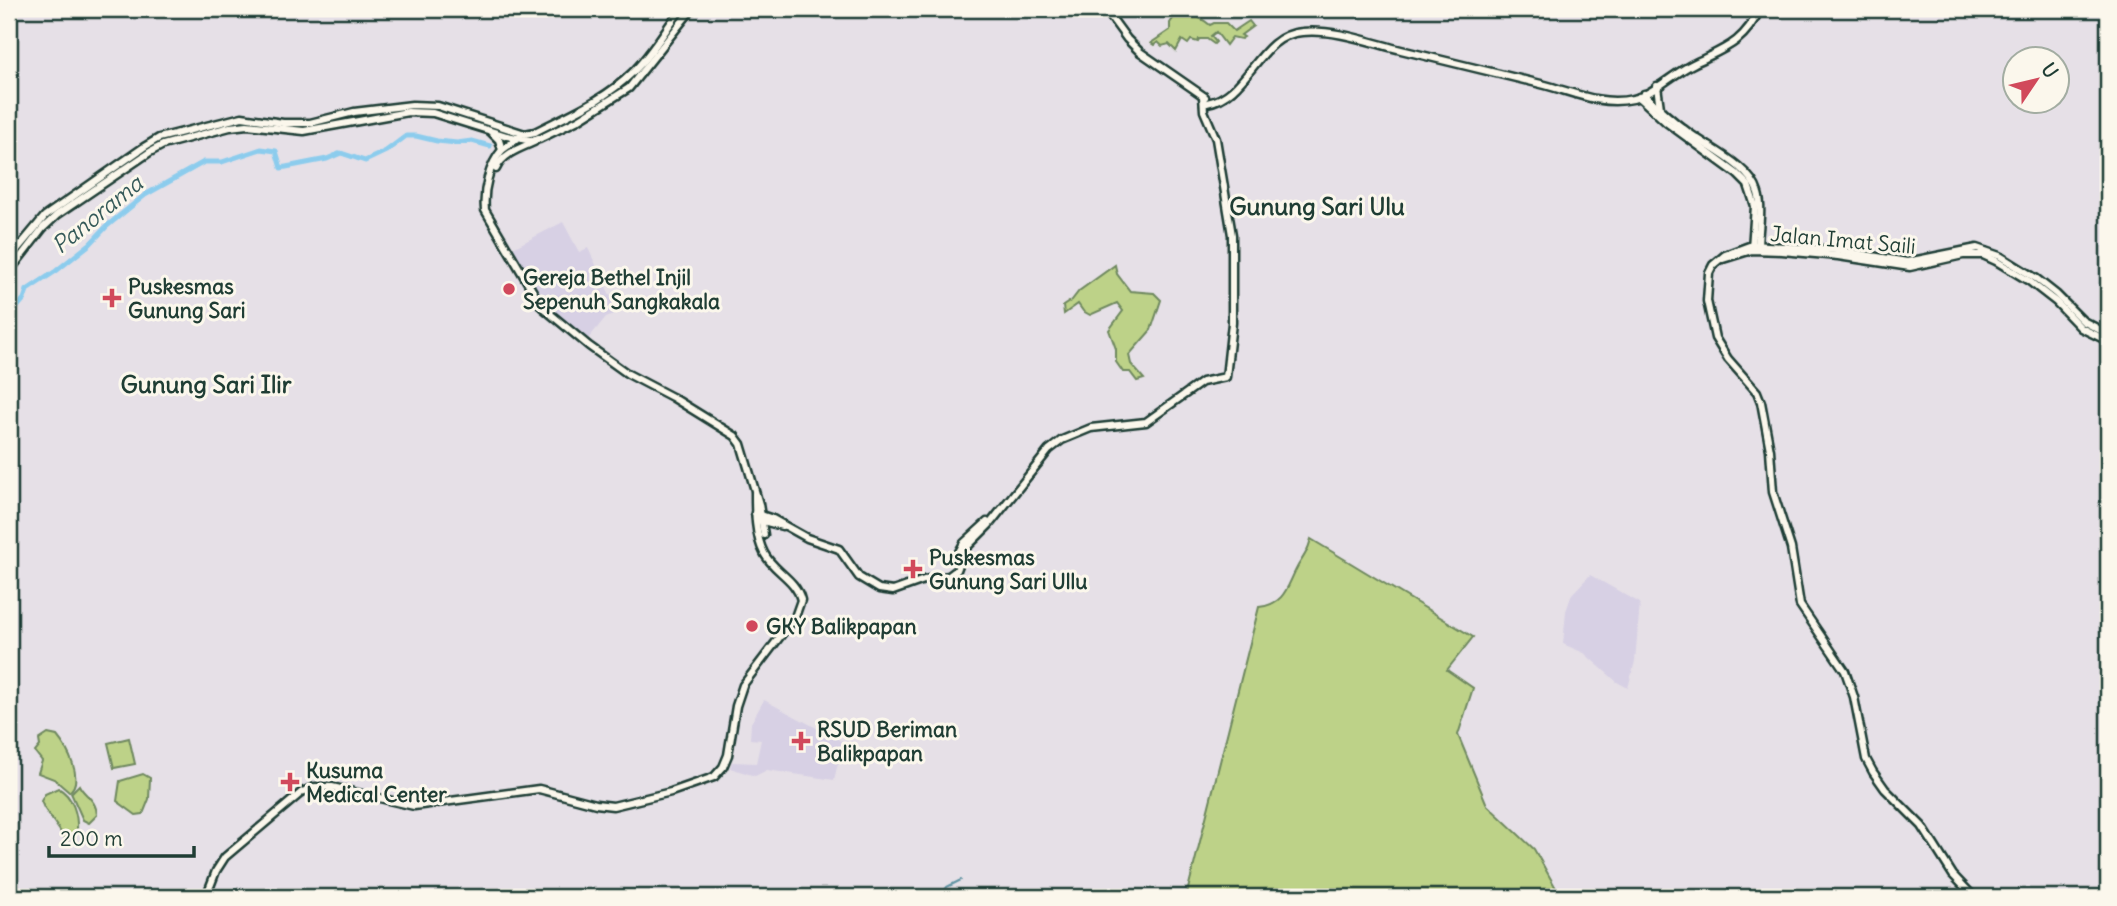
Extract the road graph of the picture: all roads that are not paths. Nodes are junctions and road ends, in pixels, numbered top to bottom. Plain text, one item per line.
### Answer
1 (681, 9) edge
2 (692, 9) edge
3 (1103, 9) edge
4 (1760, 9) edge
5 (1657, 86) junction
6 (1641, 96) junction
7 (1204, 99) junction
8 (1618, 102) junction
9 (394, 111) junction
10 (1657, 111) junction
11 (500, 126) junction
12 (490, 131) junction
13 (522, 136) junction
14 (508, 139) junction
15 (539, 139) junction
16 (502, 150) junction
17 (513, 151) junction
18 (486, 188) junction
19 (1757, 245) junction
20 (9, 259) edge
21 (9, 272) edge
22 (2065, 308) junction
23 (2108, 334) edge
24 (2108, 341) edge
25 (758, 517) junction
26 (206, 897) edge
27 (1974, 897) edge

1 - 13 main road
2 - 15 main road
3 - 7 main road
4 - 5 main road
5 - 6 main road
5 - 10 main road
6 - 8 main road
6 - 10 main road
7 - 8 main road
7 - 25 main road
8 - 10 main road
9 - 11 main road
9 - 12 main road
9 - 20 main road
9 - 21 main road
10 - 19 main road, Jalan Imat Saili
11 - 13 main road
11 - 14 main road
12 - 14 main road
12 - 16 main road
13 - 14 main road
13 - 15 main road
14 - 16 main road
14 - 17 main road
15 - 17 main road
16 - 18 main road
17 - 18 main road
18 - 25 main road
19 - 22 main road, Jalan Imat Saili
19 - 27 main road
22 - 23 main road, Jalan Imat Saili
22 - 24 main road, Jalan Imat Saili
25 - 26 main road

